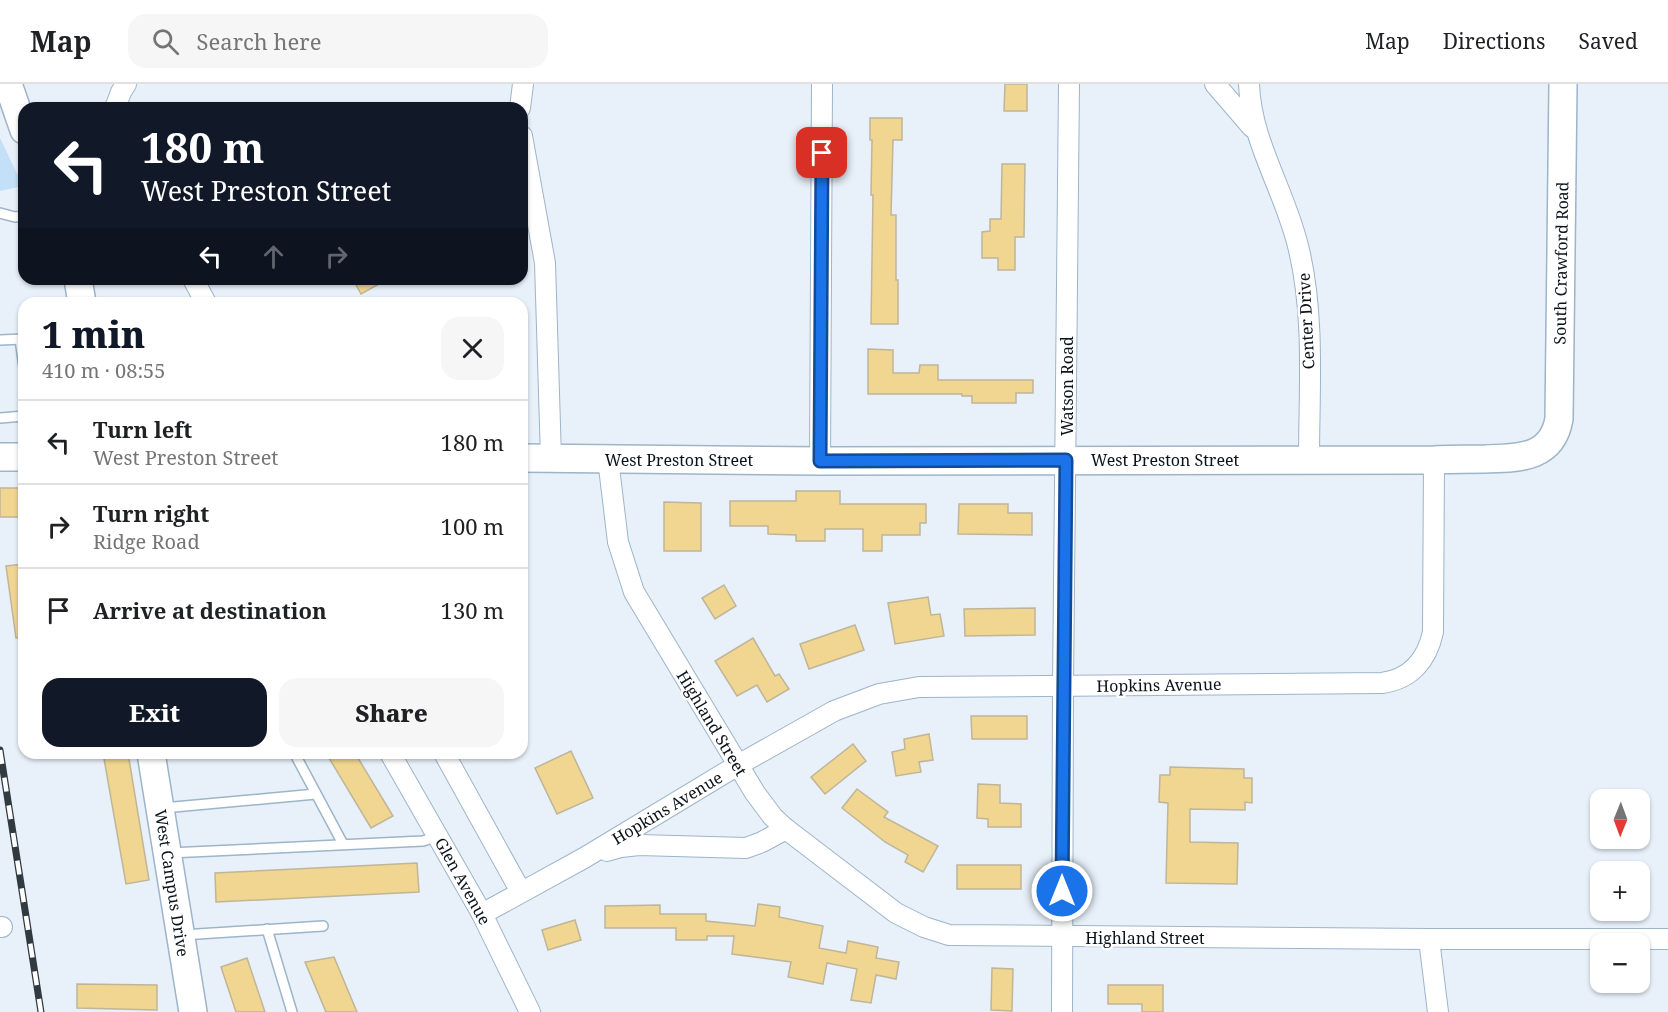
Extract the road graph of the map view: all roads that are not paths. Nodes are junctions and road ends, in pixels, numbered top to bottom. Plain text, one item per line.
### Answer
1 (8, 84) edge
2 (126, 84) edge
3 (523, 84) edge
4 (822, 84) edge
5 (1069, 84) edge
6 (1215, 84) edge
7 (1249, 84) edge
8 (1563, 84) edge
9 (117, 102) edge
10 (521, 102) edge
11 (18, 113) edge
12 (1256, 133) junction
13 (528, 169) edge
14 (0, 213) edge
15 (18, 217) edge
16 (18, 339) edge
17 (0, 340) edge
18 (18, 416) edge
19 (0, 418) edge
20 (1551, 441) joint
21 (0, 457) edge
22 (18, 457) edge
23 (528, 458) edge
24 (551, 458) junction
25 (608, 459) junction
26 (1066, 460) junction
27 (1309, 460) junction
28 (1434, 460) junction
29 (820, 461) junction
30 (1063, 686) junction
31 (152, 759) edge
32 (298, 759) edge
33 (393, 759) edge
34 (447, 759) edge
35 (738, 765) junction
36 (316, 794) junction
37 (160, 808) junction
38 (786, 829) junction
39 (438, 836) junction
40 (343, 844) junction
41 (167, 853) junction
42 (584, 858) junction
43 (521, 892) junction
44 (482, 914) junction
45 (323, 926) dead end
46 (267, 929) junction
47 (180, 935) junction
48 (1061, 937) junction
49 (1429, 939) junction
50 (1668, 939) edge
51 (193, 1012) edge
52 (292, 1012) edge
53 (530, 1012) edge
54 (1062, 1012) edge
55 (1438, 1012) edge

1 - 11 street
2 - 9 street
3 - 10 street
4 - 29 street
5 - 26 street, Watson Road
6 - 12 street
7 - 12 street, Center Drive
8 - 20 street, South Crawford Road
12 - 27 street, Center Drive
13 - 24 street
14 - 15 lane
16 - 17 lane
18 - 19 lane
20 - 28 street, West Preston Street
21 - 22 street
23 - 24 street, West Preston Street
24 - 25 street, West Preston Street
25 - 29 street, West Preston Street
25 - 35 street, Highland Street
26 - 27 street, West Preston Street
26 - 29 street, West Preston Street
26 - 30 street, Watson Road
27 - 28 street, West Preston Street
28 - 30 street, Hopkins Avenue
30 - 35 street, Hopkins Avenue
30 - 48 street, Watson Road
31 - 37 street, West Campus Drive
32 - 36 lane
33 - 39 street, Glen Avenue
34 - 43 street
35 - 38 street, Highland Street
35 - 42 street, Hopkins Avenue
36 - 37 lane
36 - 40 lane
37 - 41 street, West Campus Drive
38 - 42 street, Hopkins Avenue
38 - 48 street, Highland Street
39 - 40 lane
39 - 44 street, Glen Avenue
40 - 41 lane
41 - 47 street, West Campus Drive
42 - 43 street, Hopkins Avenue
43 - 44 street, Hopkins Avenue
44 - 53 street, Glen Avenue
45 - 46 lane
46 - 47 lane
46 - 52 lane
47 - 51 street, West Campus Drive
48 - 49 street, Highland Street
48 - 54 street, Watson Road
49 - 50 street, Highland Street
49 - 55 street

